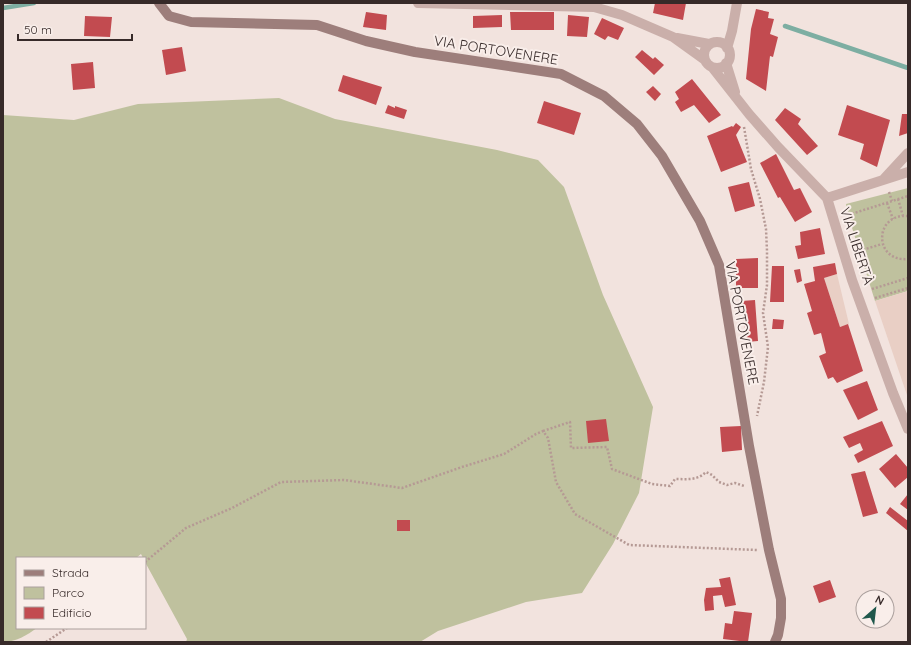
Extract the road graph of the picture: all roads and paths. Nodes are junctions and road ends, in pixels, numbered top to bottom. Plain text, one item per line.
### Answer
1 (158, 3) edge
2 (418, 3) edge
3 (737, 3) edge
4 (732, 31) junction
5 (673, 37) junction
6 (712, 43) junction
7 (727, 48) junction
8 (709, 63) junction
9 (726, 63) junction
10 (736, 98) junction
11 (744, 126) dead end
12 (908, 153) edge
13 (908, 172) edge
14 (884, 178) junction
15 (889, 192) dead end
16 (908, 196) edge
17 (827, 198) junction
18 (898, 199) junction
19 (892, 202) junction
20 (887, 203) junction
21 (848, 215) dead end
22 (903, 216) junction
23 (908, 216) edge
24 (892, 219) junction
25 (882, 244) junction
26 (859, 251) dead end
27 (908, 260) edge
28 (908, 278) edge
29 (908, 288) edge
30 (872, 289) dead end
31 (874, 298) dead end
32 (908, 429) edge
33 (543, 431) junction
34 (748, 438) junction
35 (758, 494) junction
36 (769, 550) junction
37 (146, 561) edge
38 (66, 629) edge
39 (46, 642) edge
40 (775, 642) edge

1 - 34 main road, VIA PORTOVENERE
2 - 5 street, VIA LIBERTÀ
3 - 4 street
4 - 6 street
4 - 7 street
5 - 6 street, VIA LIBERTÀ
5 - 8 street, VIA LIBERTÀ
6 - 7 street
6 - 8 street
7 - 9 street
8 - 9 street
8 - 10 street, VIA LIBERTÀ
9 - 10 street, VIA LIBERTÀ
10 - 17 street, VIA LIBERTÀ
11 - 34 path
12 - 14 street
13 - 14 street
14 - 17 street
15 - 19 path
16 - 18 path
17 - 32 street, VIA LIBERTÀ
18 - 19 path
18 - 22 path
19 - 20 path
20 - 21 path
20 - 24 path
22 - 23 path
22 - 24 path
24 - 25 path
25 - 26 path
25 - 27 path
28 - 30 path
29 - 31 path
33 - 35 path
33 - 36 path
33 - 37 path
34 - 35 main road, VIA PORTOVENERE
35 - 36 main road, VIA PORTOVENERE
36 - 40 main road, VIA PORTOVENERE
38 - 39 path

